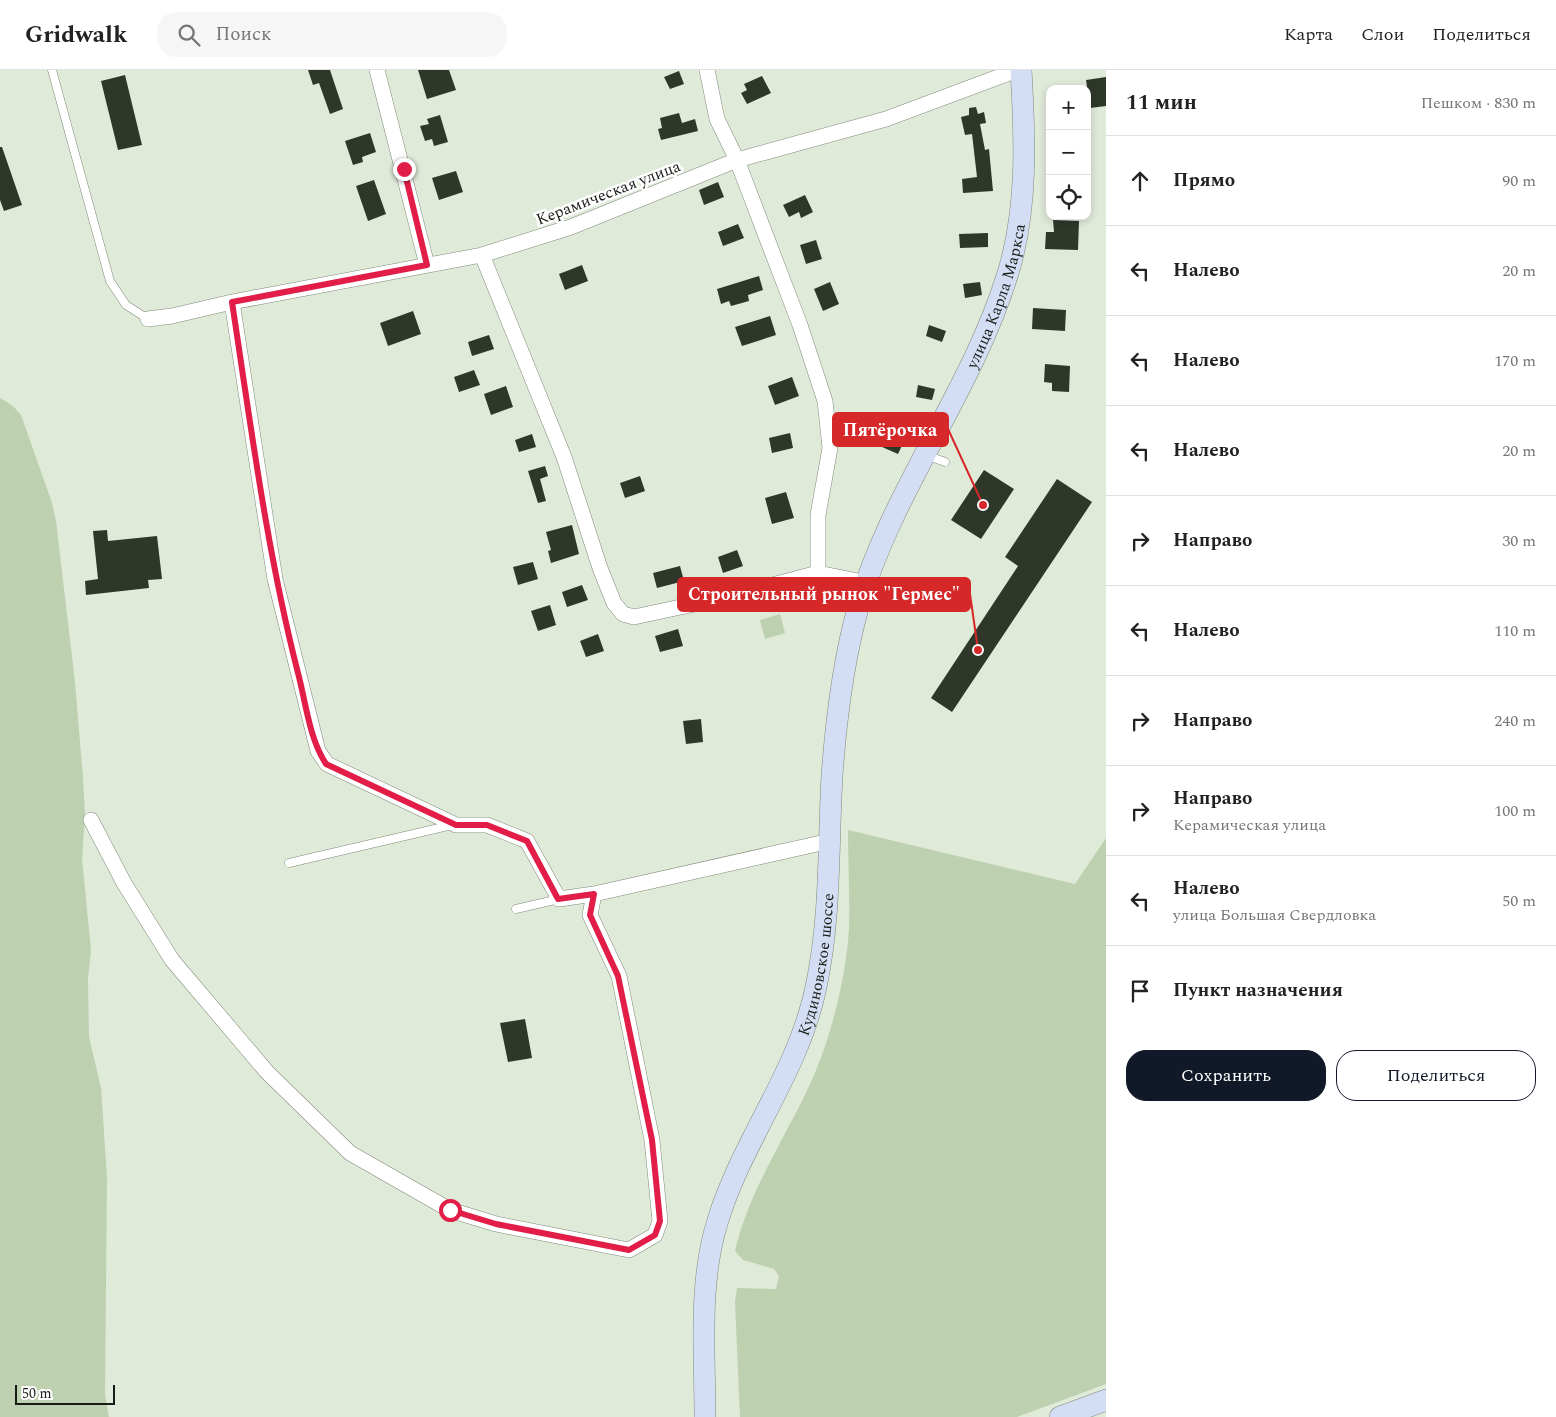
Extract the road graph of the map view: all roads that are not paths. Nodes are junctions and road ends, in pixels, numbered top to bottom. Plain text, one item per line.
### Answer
1 (52, 70) edge
2 (377, 70) edge
3 (707, 70) edge
4 (1017, 70) edge
5 (1021, 70) edge
6 (737, 160) junction
7 (482, 255) junction
8 (427, 265) junction
9 (232, 302) junction
10 (148, 319) joint
11 (901, 503) joint
12 (818, 573) junction
13 (868, 584) junction
14 (91, 820) dead end
15 (456, 825) junction
16 (830, 841) junction
17 (289, 863) dead end
18 (594, 894) junction
19 (558, 899) junction
20 (516, 909) dead end
21 (1106, 1400) edge
22 (705, 1417) edge
23 (1060, 1417) edge

1 - 10 lane
2 - 8 street
3 - 6 street
4 - 6 street, Керамическая улица
5 - 11 main road, улица Карла Маркса
6 - 7 street, Керамическая улица
6 - 12 street
7 - 8 street, Керамическая улица
7 - 12 street
8 - 9 street, Керамическая улица
9 - 10 street, Керамическая улица
9 - 15 street
11 - 13 main road, Кудиновское шоссе
12 - 13 street
13 - 16 main road, Кудиновское шоссе
14 - 18 street
15 - 17 lane
15 - 19 street
16 - 18 street
16 - 22 main road, Кудиновское шоссе
18 - 19 street
19 - 20 lane
21 - 23 main road

